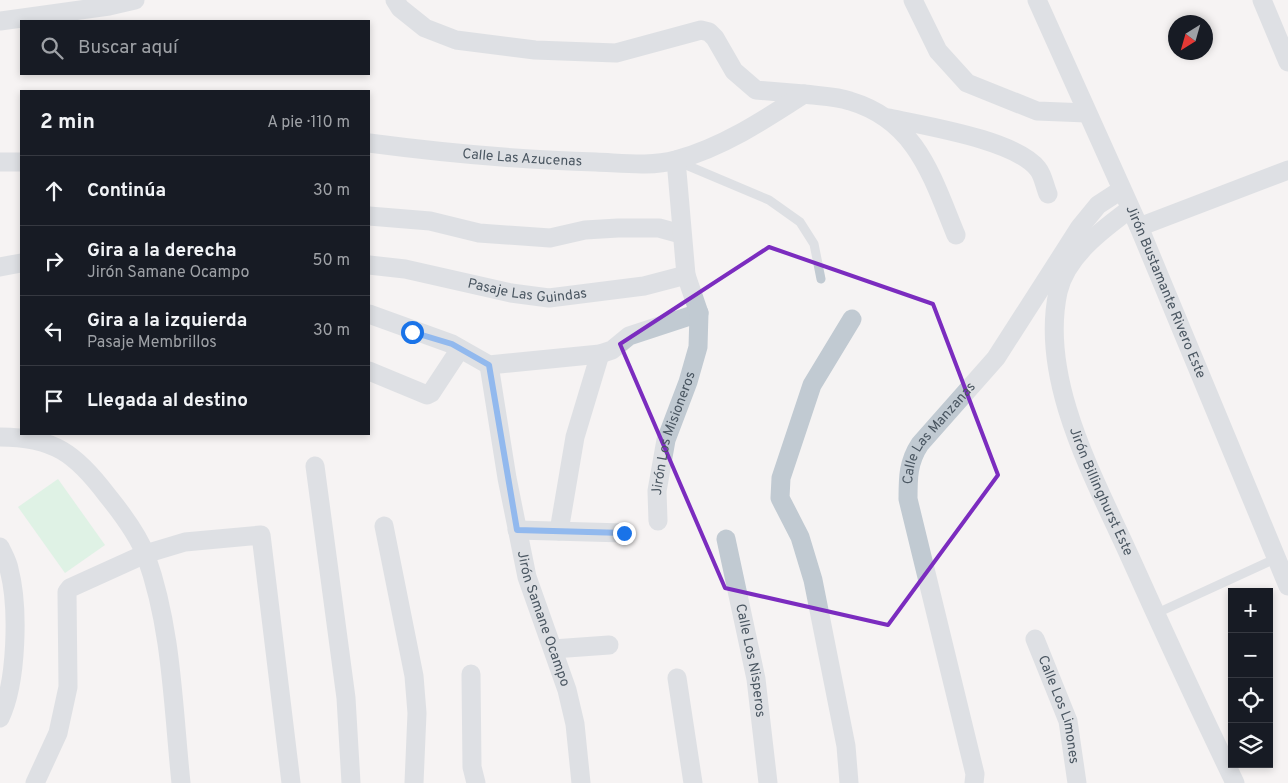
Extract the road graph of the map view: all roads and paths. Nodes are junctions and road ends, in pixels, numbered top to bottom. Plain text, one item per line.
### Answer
1 (135, 0) edge
2 (395, 0) edge
3 (913, 0) edge
4 (1036, 0) edge
5 (1262, 0) edge
6 (0, 21) edge
7 (1288, 62) edge
8 (804, 94) junction
9 (1087, 113) junction
10 (889, 118) junction
11 (370, 143) edge
12 (676, 160) junction
13 (0, 162) edge
14 (20, 162) edge
15 (1288, 170) edge
16 (1121, 190) junction
17 (1048, 194) dead end
18 (1130, 209) junction
19 (370, 216) edge
20 (1139, 227) junction
21 (681, 234) junction
22 (956, 235) dead end
23 (20, 263) edge
24 (370, 265) edge
25 (0, 267) edge
26 (686, 275) junction
27 (821, 279) dead end
28 (370, 314) edge
29 (699, 314) junction
30 (852, 319) dead end
31 (460, 349) junction
32 (600, 354) junction
33 (489, 365) junction
34 (370, 371) edge
35 (0, 437) edge
36 (315, 466) dead end
37 (658, 521) dead end
38 (384, 526) dead end
39 (517, 530) junction
40 (559, 531) junction
41 (624, 533) dead end
42 (726, 539) dead end
43 (0, 547) edge
44 (145, 554) junction
45 (1277, 558) junction
46 (1287, 579) edge
47 (1155, 614) junction
48 (1035, 639) dead end
49 (609, 645) dead end
50 (553, 649) junction
51 (471, 674) dead end
52 (677, 678) dead end
53 (0, 718) edge
54 (35, 783) edge
55 (181, 783) edge
56 (291, 783) edge
57 (351, 783) edge
58 (414, 783) edge
59 (476, 783) edge
60 (581, 783) edge
61 (693, 783) edge
62 (768, 783) edge
63 (850, 783) edge
64 (974, 783) edge
65 (1071, 783) edge
66 (1077, 783) edge
67 (1235, 783) edge

1 - 6 street
2 - 8 street
3 - 9 street
4 - 9 street, Jirón Bustamante Rivero Este
5 - 7 street
8 - 10 street
8 - 12 street, Calle Las Azucenas
9 - 16 street, Jirón Bustamante Rivero Este
10 - 17 street
10 - 22 street
11 - 12 street, Calle Las Azucenas
12 - 21 street
12 - 27 lane
13 - 14 street
15 - 20 street
16 - 18 street, Jirón Bustamante Rivero Este
16 - 64 street, Calle Las Manzanas
18 - 20 street, Jirón Bustamante Rivero Este
18 - 47 street, Jirón Billinghurst Este
19 - 21 street
20 - 45 street, Jirón Bustamante Rivero Este
21 - 26 street
23 - 25 street
24 - 26 street, Pasaje Las Guindas
26 - 29 street
28 - 31 street
29 - 32 street
29 - 37 street, Jirón Los Misioneros
30 - 63 street
31 - 33 street
31 - 34 street
32 - 33 street
32 - 40 street
33 - 39 street, Jirón Samane Ocampo
35 - 44 street
36 - 57 street
38 - 58 street
39 - 40 street
39 - 50 street, Jirón Samane Ocampo
40 - 41 street
42 - 62 street, Calle Los Nisperos
43 - 53 street
44 - 54 street
44 - 55 street
44 - 56 street
45 - 46 street, Jirón Bustamante Rivero Este
45 - 47 lane
47 - 67 street, Jirón Billinghurst Este
48 - 66 street, Calle Los Limones
49 - 50 street
50 - 60 street, Jirón Samane Ocampo
51 - 59 street
52 - 61 street
65 - 66 street

